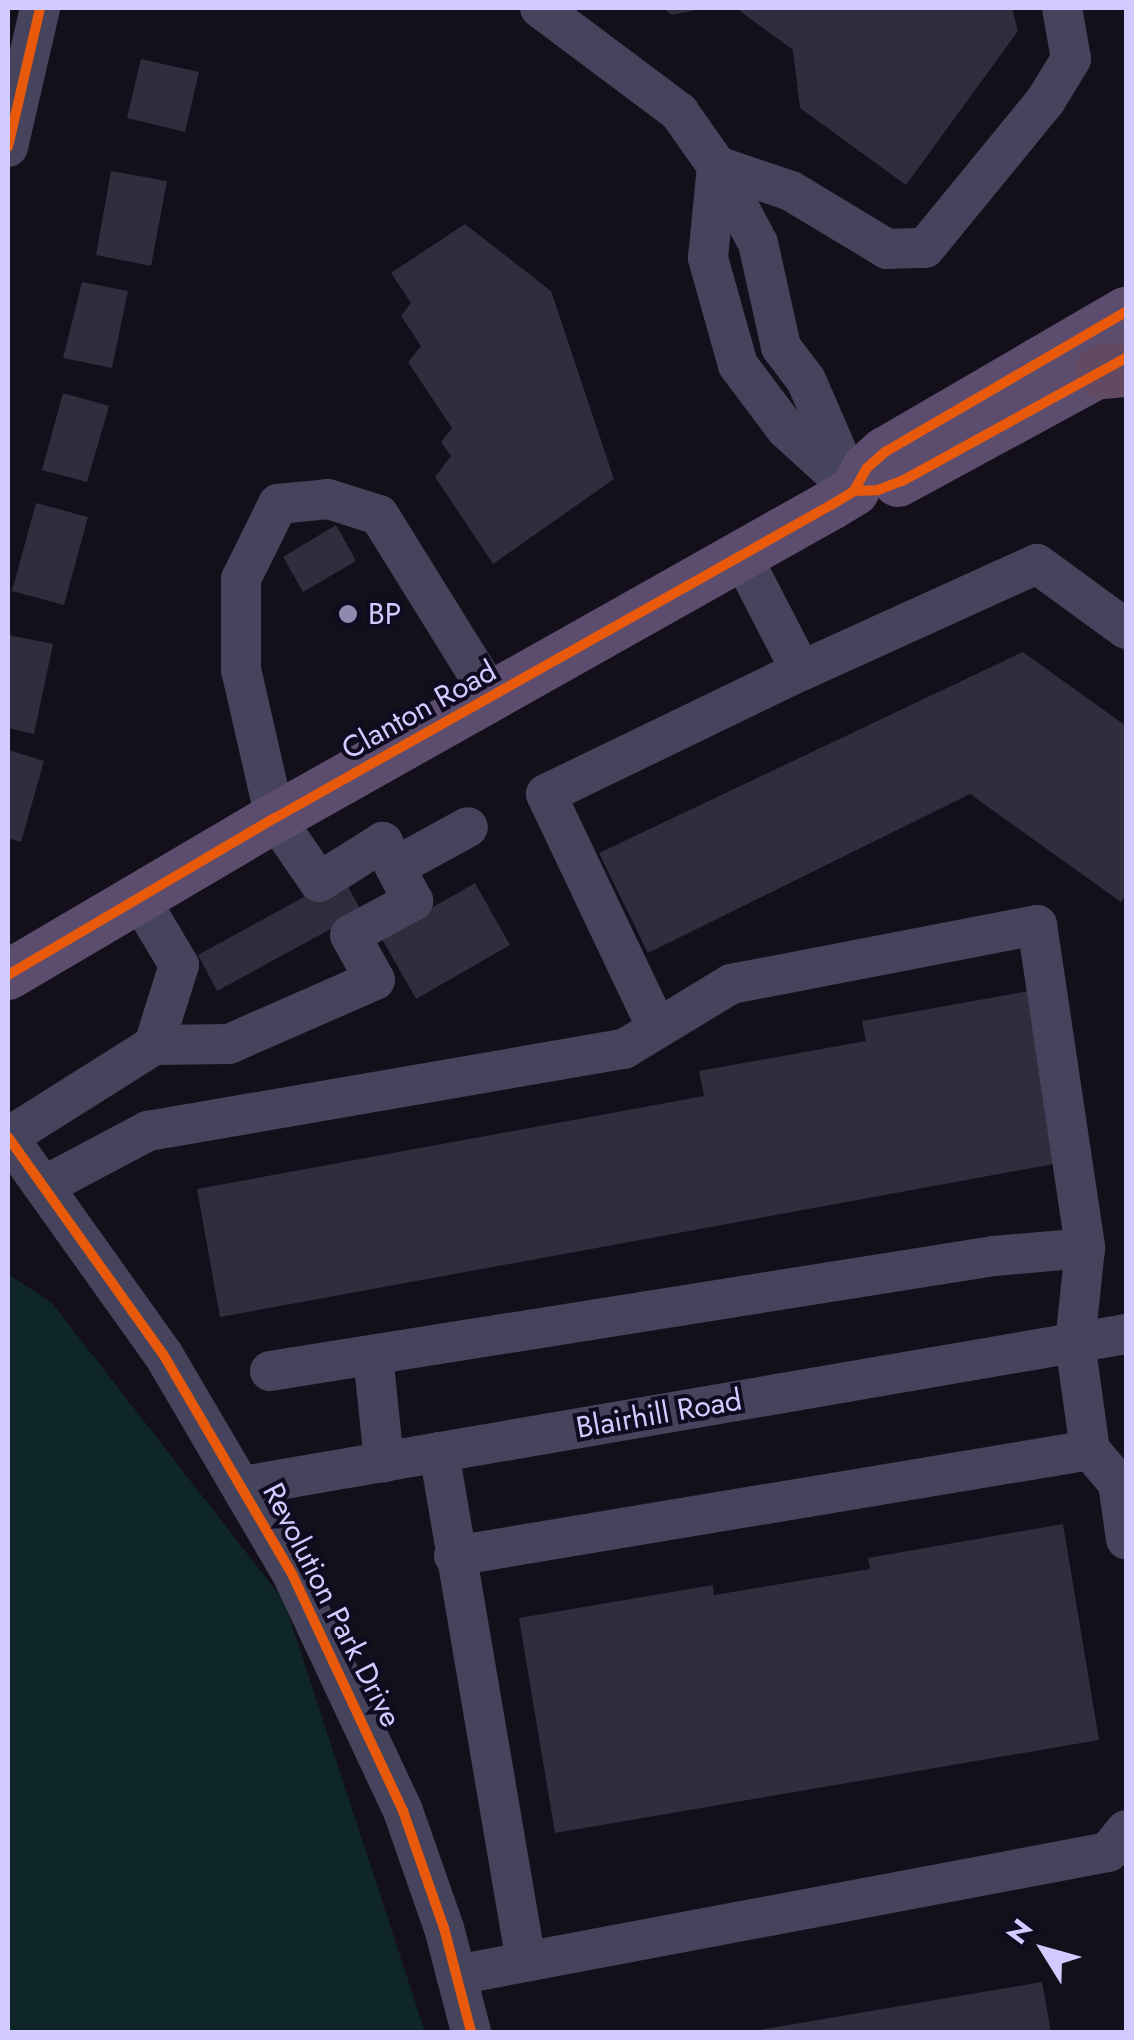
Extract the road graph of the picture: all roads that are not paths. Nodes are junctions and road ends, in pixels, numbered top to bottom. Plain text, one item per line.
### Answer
1 (40, 8) edge
2 (540, 8) edge
3 (1062, 8) edge
4 (8, 147) edge
5 (717, 166) junction
6 (1126, 312) edge
7 (1118, 366) edge
8 (854, 491) junction
9 (741, 556) junction
10 (1126, 629) edge
11 (801, 672) junction
12 (493, 698) junction
13 (275, 818) junction
14 (468, 828) dead end
15 (395, 867) junction
16 (139, 898) junction
17 (8, 974) edge
18 (657, 1028) junction
19 (154, 1046) junction
20 (8, 1137) edge
21 (44, 1186) junction
22 (1085, 1248) junction
23 (1126, 1334) edge
24 (1075, 1343) junction
25 (374, 1355) junction
26 (270, 1372) dead end
27 (1090, 1450) junction
28 (440, 1452) junction
29 (384, 1462) junction
30 (243, 1486) junction
31 (1126, 1538) edge
32 (454, 1556) junction
33 (1126, 1830) edge
34 (526, 1962) junction
35 (456, 1975) junction
36 (471, 2032) edge

1 - 4 street
2 - 5 street
3 - 5 street
5 - 8 street
6 - 8 main road, Clanton Road
7 - 8 main road, Clanton Road
8 - 9 main road, Clanton Road
9 - 11 street
9 - 12 main road, Clanton Road
10 - 11 street
11 - 18 street
12 - 13 main road, Clanton Road
12 - 13 street
13 - 15 street
13 - 16 main road, Clanton Road
14 - 15 street
15 - 19 street
16 - 17 main road, Clanton Road
16 - 19 street
18 - 21 street
18 - 22 street
19 - 20 street
20 - 21 street, Revolution Park Drive
21 - 30 street, Revolution Park Drive
22 - 24 street
22 - 25 street
23 - 24 street, Blairhill Road
24 - 27 street
24 - 28 street, Blairhill Road
25 - 26 street
25 - 29 street
27 - 31 street
27 - 32 street
28 - 29 street, Blairhill Road
28 - 32 street
29 - 30 street, Blairhill Road
30 - 35 street, Revolution Park Drive
32 - 34 street
33 - 34 street
34 - 35 street
35 - 36 street, Revolution Park Drive

